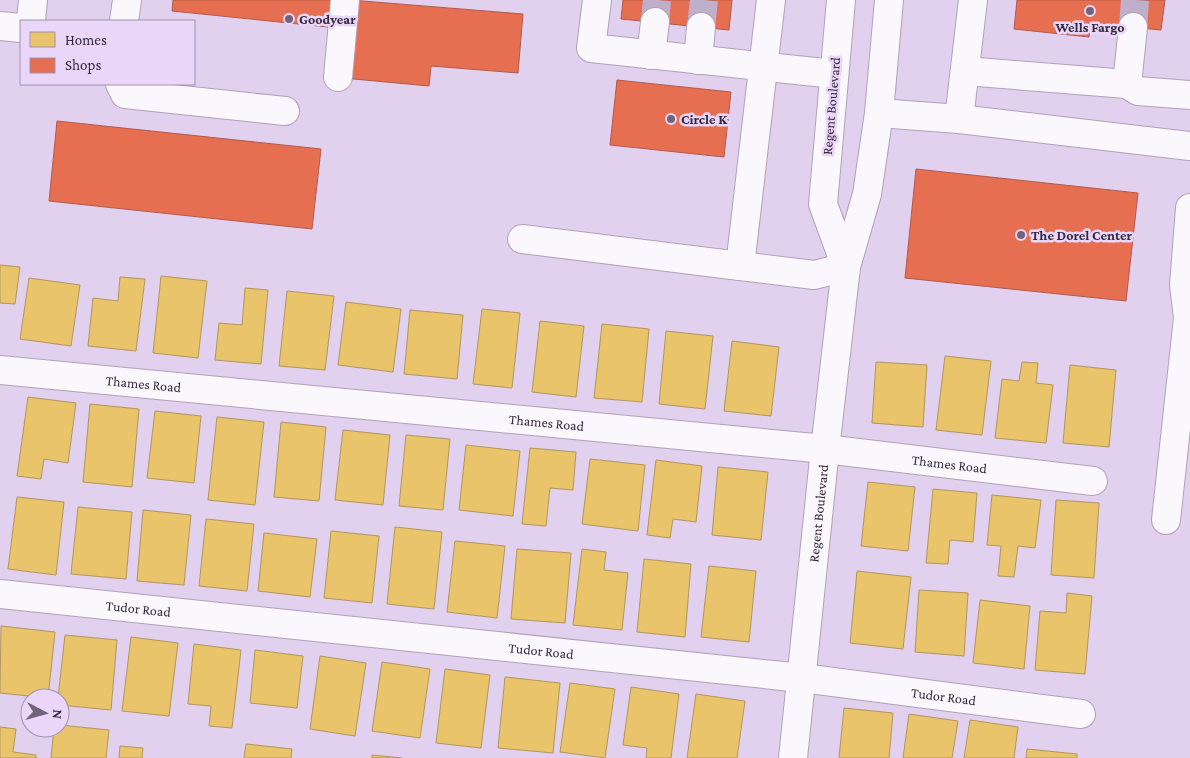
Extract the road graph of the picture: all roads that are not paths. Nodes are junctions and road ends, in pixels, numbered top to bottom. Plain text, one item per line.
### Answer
1 (33, 0) edge
2 (126, 0) edge
3 (345, 0) edge
4 (596, 0) edge
5 (771, 0) edge
6 (841, 0) edge
7 (889, 0) edge
8 (973, 0) edge
9 (30, 20) edge
10 (124, 20) edge
11 (655, 22) tunnel mouth
12 (0, 26) edge
13 (701, 27) tunnel mouth
14 (1133, 27) tunnel mouth
15 (20, 28) edge
16 (651, 55) junction
17 (698, 60) junction
18 (764, 67) junction
19 (965, 71) junction
20 (834, 74) junction
21 (338, 77) dead end
22 (1127, 84) junction
23 (120, 85) edge
24 (1190, 95) edge
25 (285, 111) dead end
26 (879, 113) junction
27 (959, 119) junction
28 (1190, 146) edge
29 (1190, 208) edge
30 (522, 239) dead end
31 (740, 266) junction
32 (846, 267) junction
33 (0, 370) edge
34 (825, 449) junction
35 (1093, 481) dead end
36 (1166, 520) dead end
37 (0, 594) edge
38 (802, 678) junction
39 (1081, 714) dead end
40 (793, 758) edge

1 - 9 street
2 - 10 street
3 - 21 street
4 - 16 street
5 - 18 street
6 - 20 street, Regent Boulevard
7 - 26 street, Regent Boulevard
8 - 19 street
11 - 16 street
12 - 15 street
13 - 17 street
14 - 22 street
16 - 17 street
17 - 18 street
18 - 20 street
18 - 31 street
19 - 22 street
19 - 27 street
20 - 32 street, Regent Boulevard
22 - 24 street
23 - 25 street
26 - 27 street
26 - 32 street, Regent Boulevard
27 - 28 street
29 - 36 street
30 - 31 street
31 - 32 street
32 - 34 street, Regent Boulevard
33 - 34 street, Thames Road
34 - 35 street, Thames Road
34 - 38 street, Regent Boulevard
37 - 38 street, Tudor Road
38 - 39 street, Tudor Road
38 - 40 street, Regent Boulevard

